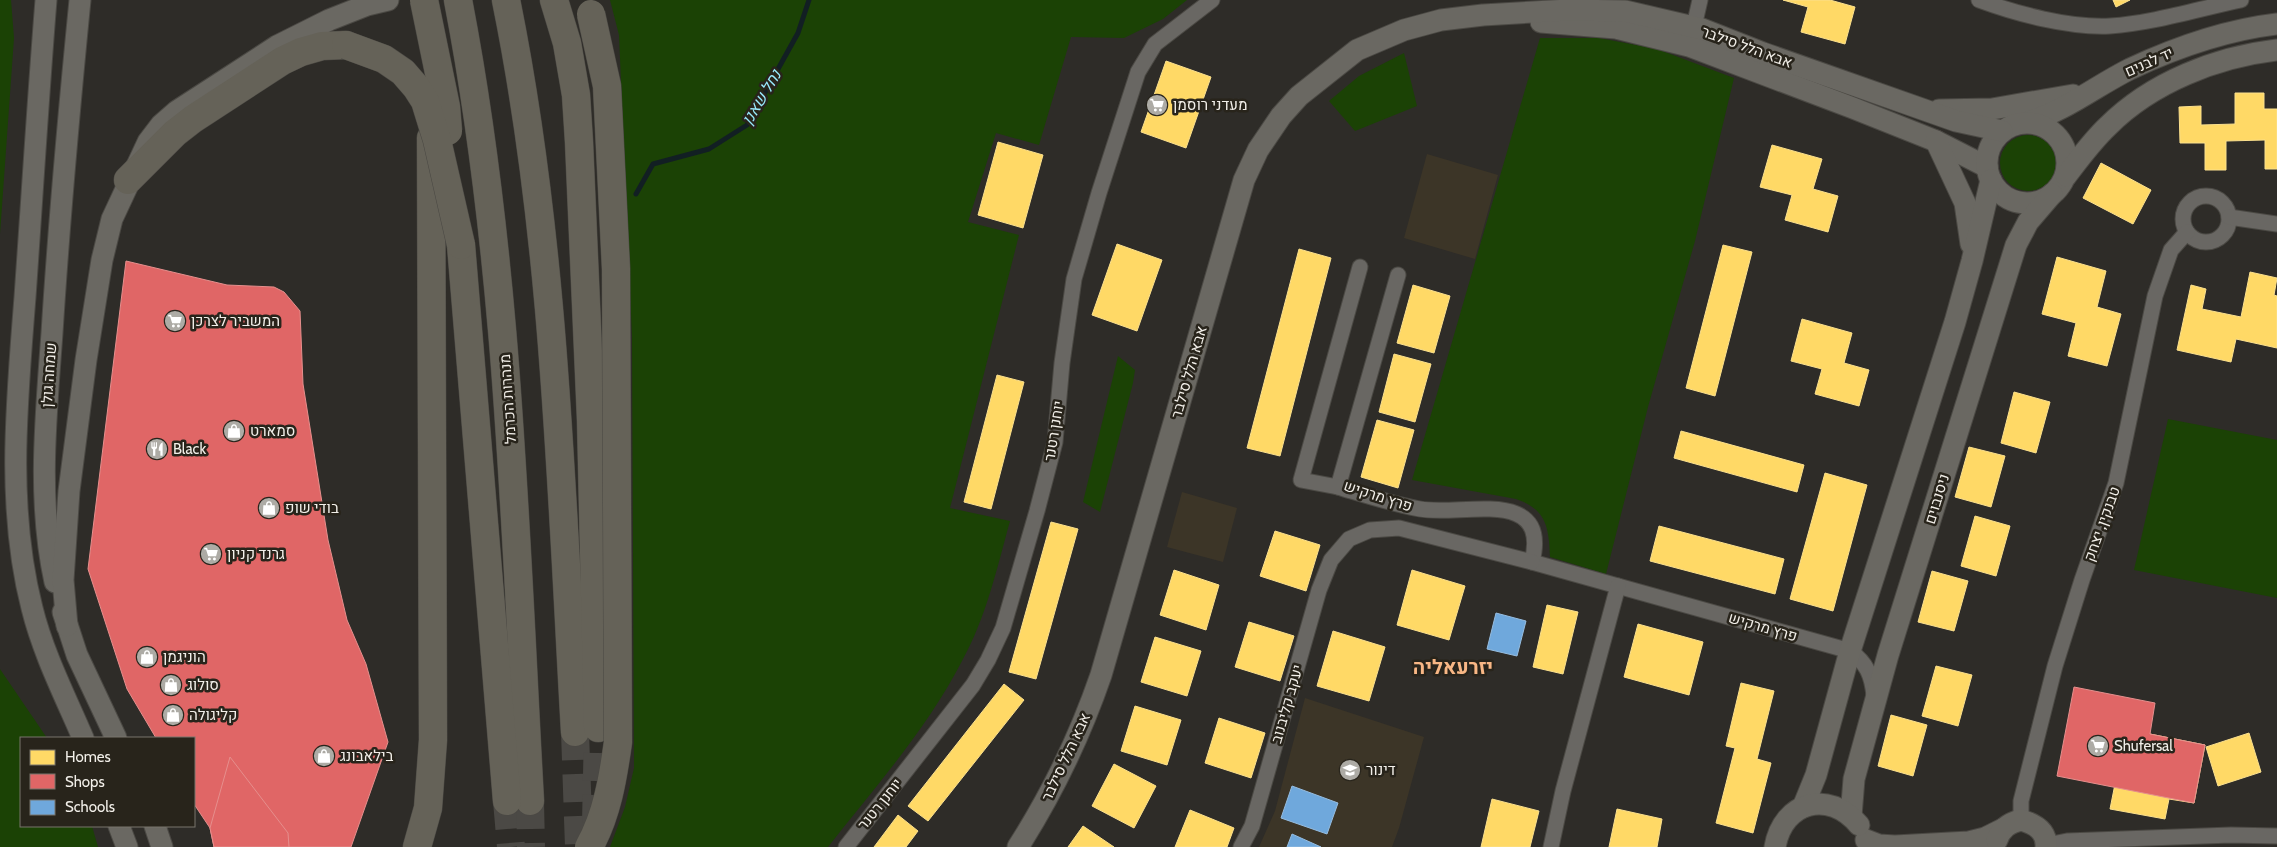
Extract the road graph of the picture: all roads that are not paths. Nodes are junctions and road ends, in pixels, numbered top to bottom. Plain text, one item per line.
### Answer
1 (46, 0) edge
2 (80, 0) edge
3 (388, 0) edge
4 (424, 0) edge
5 (458, 0) edge
6 (506, 0) edge
7 (554, 0) edge
8 (1212, 0) edge
9 (1700, 0) edge
10 (1979, 0) edge
11 (2241, 0) edge
12 (588, 7) edge
13 (2277, 24) edge
14 (1691, 36) junction
15 (2277, 50) edge
16 (2099, 87) junction
17 (1924, 110) junction
18 (2028, 122) junction
19 (2002, 131) junction
20 (1936, 142) junction
21 (1989, 173) junction
22 (2066, 176) junction
23 (128, 180) junction
24 (2052, 194) junction
25 (2229, 217) junction
26 (2277, 224) edge
27 (2187, 232) junction
28 (461, 245) junction
29 (1972, 261) junction
30 (1360, 266) dead end
31 (1398, 275) dead end
32 (1338, 487) junction
33 (1331, 560) joint
34 (1532, 562) junction
35 (1618, 586) junction
36 (67, 626) junction
37 (1850, 651) junction
38 (1874, 702) junction
39 (83, 737) edge
40 (116, 737) edge
41 (1803, 807) junction
42 (1851, 816) junction
43 (119, 827) edge
44 (155, 827) edge
45 (2007, 832) edge
46 (2277, 836) edge
47 (1866, 844) edge
48 (2046, 846) edge
49 (127, 847) edge
50 (162, 847) edge
51 (417, 847) edge
52 (589, 847) edge
53 (846, 847) edge
54 (1018, 847) edge
55 (1241, 847) edge
56 (1551, 847) edge
57 (1775, 847) edge

1 - 39 street, שמחה גולן
2 - 36 street, שמחה גולן
3 - 23 street
4 - 28 highway, bridge
4 - 51 highway, bridge
5 - 28 highway, מנהרות הכרמל
6 - 7 highway
8 - 53 street, יוחנן רטנר
9 - 14 street
10 - 11 street
12 - 52 highway, bridge
13 - 16 street, יד לבנים
14 - 17 street, אבא הלל סילבר
14 - 20 street, אבא הלל סילבר
14 - 54 street, אבא הלל סילבר
15 - 22 street, יד לבנים
16 - 17 street
16 - 18 street, יד לבנים
17 - 19 street, אבא הלל סילבר
18 - 19 street
18 - 22 street
19 - 21 street
20 - 21 street, אבא הלל סילבר
20 - 29 street
21 - 24 street
21 - 29 street
22 - 24 street
23 - 28 highway, bridge
23 - 36 street
24 - 38 street, ניסנבוים
25 - 26 street
25 - 27 street
25 - 27 street
27 - 45 street, טבנקין, יצחק
29 - 37 street
30 - 32 street
31 - 32 street, פרץ מרקיש
32 - 34 street, פרץ מרקיש
33 - 34 street, פרץ מרקיש
33 - 55 street, יעקב קליבנוב
34 - 35 street, פרץ מרקיש
35 - 37 street, פרץ מרקיש
35 - 56 street
36 - 40 street, שמחה גולן
37 - 38 street, פרץ מרקיש
37 - 41 street
38 - 42 street, ניסנבוים
41 - 42 street
41 - 57 street
42 - 47 street
43 - 49 street
44 - 50 street
45 - 47 street
45 - 48 street
46 - 48 street

